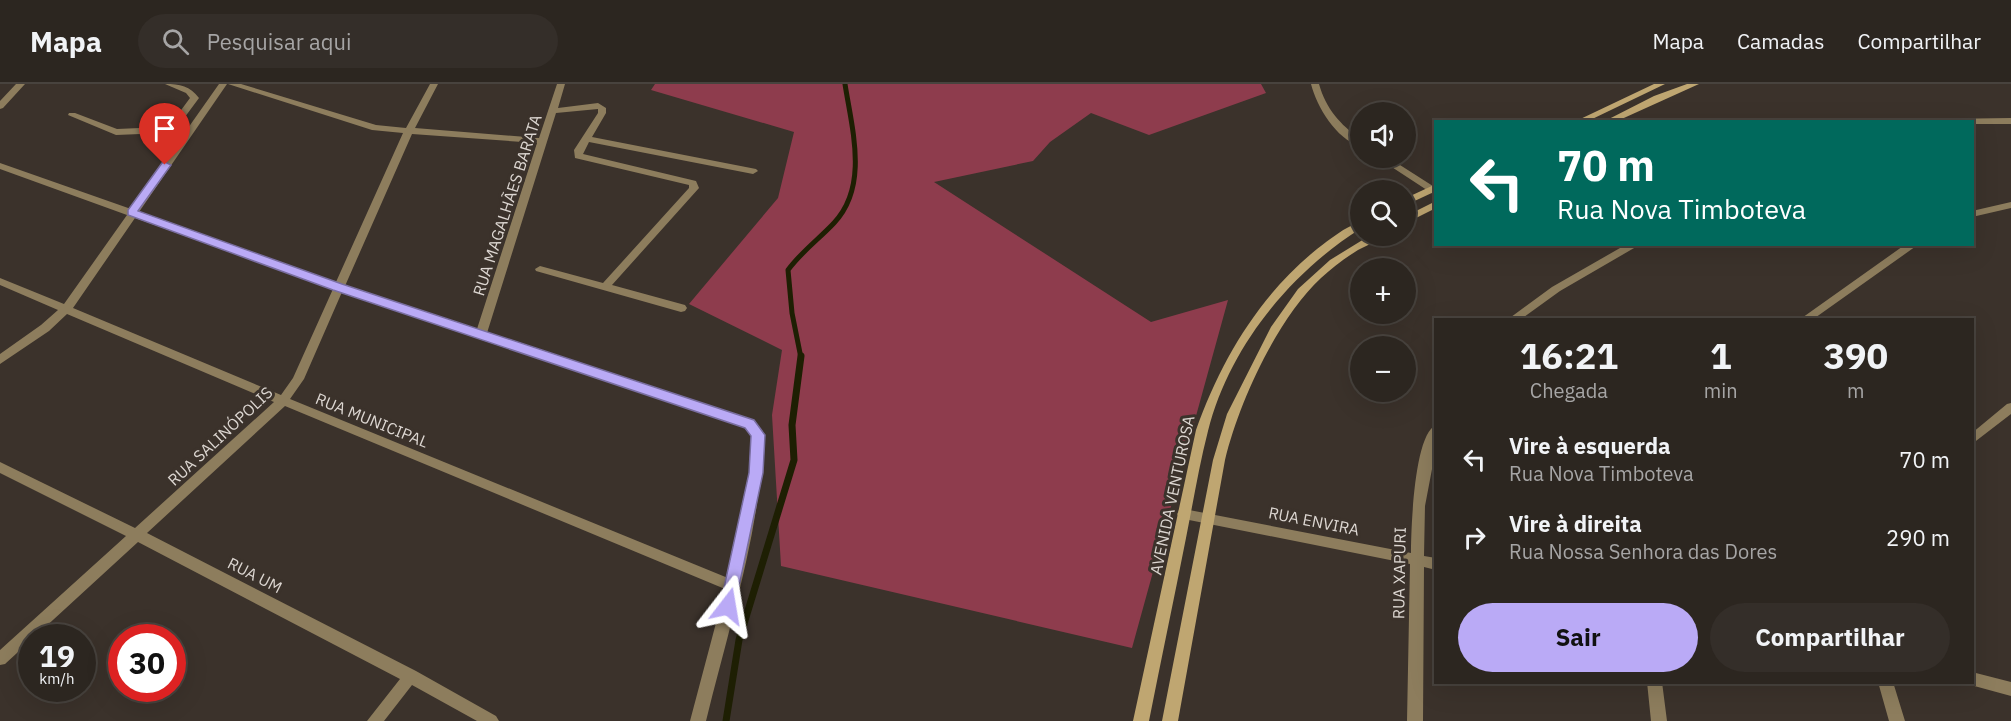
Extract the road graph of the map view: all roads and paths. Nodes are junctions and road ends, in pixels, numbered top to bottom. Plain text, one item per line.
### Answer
1 (21, 84) edge
2 (169, 84) edge
3 (223, 84) edge
4 (232, 84) edge
5 (434, 84) edge
6 (561, 84) edge
7 (1315, 84) edge
8 (1661, 84) edge
9 (1695, 84) edge
10 (0, 106) edge
11 (552, 111) junction
12 (72, 115) dead end
13 (1582, 120) edge
14 (1611, 120) edge
15 (2011, 121) edge
16 (1974, 122) edge
17 (408, 132) junction
18 (1350, 135) edge
19 (587, 139) junction
20 (543, 141) junction
21 (0, 166) edge
22 (1399, 168) edge
23 (753, 171) dead end
24 (1434, 190) edge
25 (1416, 198) edge
26 (1434, 205) edge
27 (2011, 205) edge
28 (132, 213) junction
29 (1974, 214) edge
30 (1416, 215) edge
31 (1350, 232) edge
32 (1358, 246) edge
33 (1632, 246) edge
34 (1911, 246) edge
35 (540, 269) dead end
36 (0, 281) edge
37 (338, 287) junction
38 (605, 287) junction
39 (67, 308) junction
40 (681, 308) dead end
41 (1515, 318) edge
42 (1807, 318) edge
43 (481, 335) junction
44 (0, 360) edge
45 (283, 401) junction
46 (2011, 407) edge
47 (1434, 435) edge
48 (1974, 438) edge
49 (0, 467) edge
50 (1184, 514) junction
51 (1209, 518) junction
52 (138, 535) junction
53 (1417, 560) junction
54 (1434, 564) edge
55 (733, 586) junction
56 (0, 659) edge
57 (411, 676) junction
58 (1974, 680) edge
59 (1654, 684) edge
60 (1886, 684) edge
61 (2011, 688) edge
62 (375, 721) edge
63 (491, 721) edge
64 (698, 721) edge
65 (1141, 721) edge
66 (1170, 721) edge
67 (1415, 721) edge
68 (1659, 721) edge
69 (1897, 721) edge

1 - 10 street
2 - 12 street
3 - 28 street
4 - 17 street
5 - 17 street, RUA SALINÓPOLIS
6 - 11 street, RUA MAGALHÃES BARATA
7 - 18 street
8 - 13 street
9 - 14 street
11 - 19 street
11 - 20 street, RUA MAGALHÃES BARATA
15 - 16 street
17 - 20 street
17 - 37 street, RUA SALINÓPOLIS
19 - 23 street
19 - 38 street
20 - 43 street, RUA MAGALHÃES BARATA
21 - 28 street
22 - 24 street
24 - 25 street
26 - 30 street
27 - 29 street
28 - 37 street
28 - 39 street
31 - 50 street, AVENIDA VENTUROSA
32 - 51 street
33 - 41 street
34 - 42 street
35 - 38 street
36 - 39 street, RUA MUNICIPAL
37 - 43 street
37 - 45 street, RUA SALINÓPOLIS
38 - 40 street
39 - 44 street
39 - 45 street, RUA MUNICIPAL
43 - 55 street
45 - 52 street, RUA SALINÓPOLIS
45 - 55 street, RUA MUNICIPAL
46 - 48 street
47 - 53 street, RUA XAPURI
49 - 52 street, RUA UM
50 - 51 street, RUA ENVIRA
50 - 65 street, AVENIDA VENTUROSA
51 - 53 street, RUA ENVIRA
51 - 66 street
52 - 56 street, RUA SALINÓPOLIS
52 - 57 street, RUA UM
53 - 54 street, RUA ENVIRA
53 - 67 street, RUA XAPURI
55 - 64 street
57 - 62 street
57 - 63 street, RUA UM
58 - 61 street
59 - 68 street
60 - 69 street

